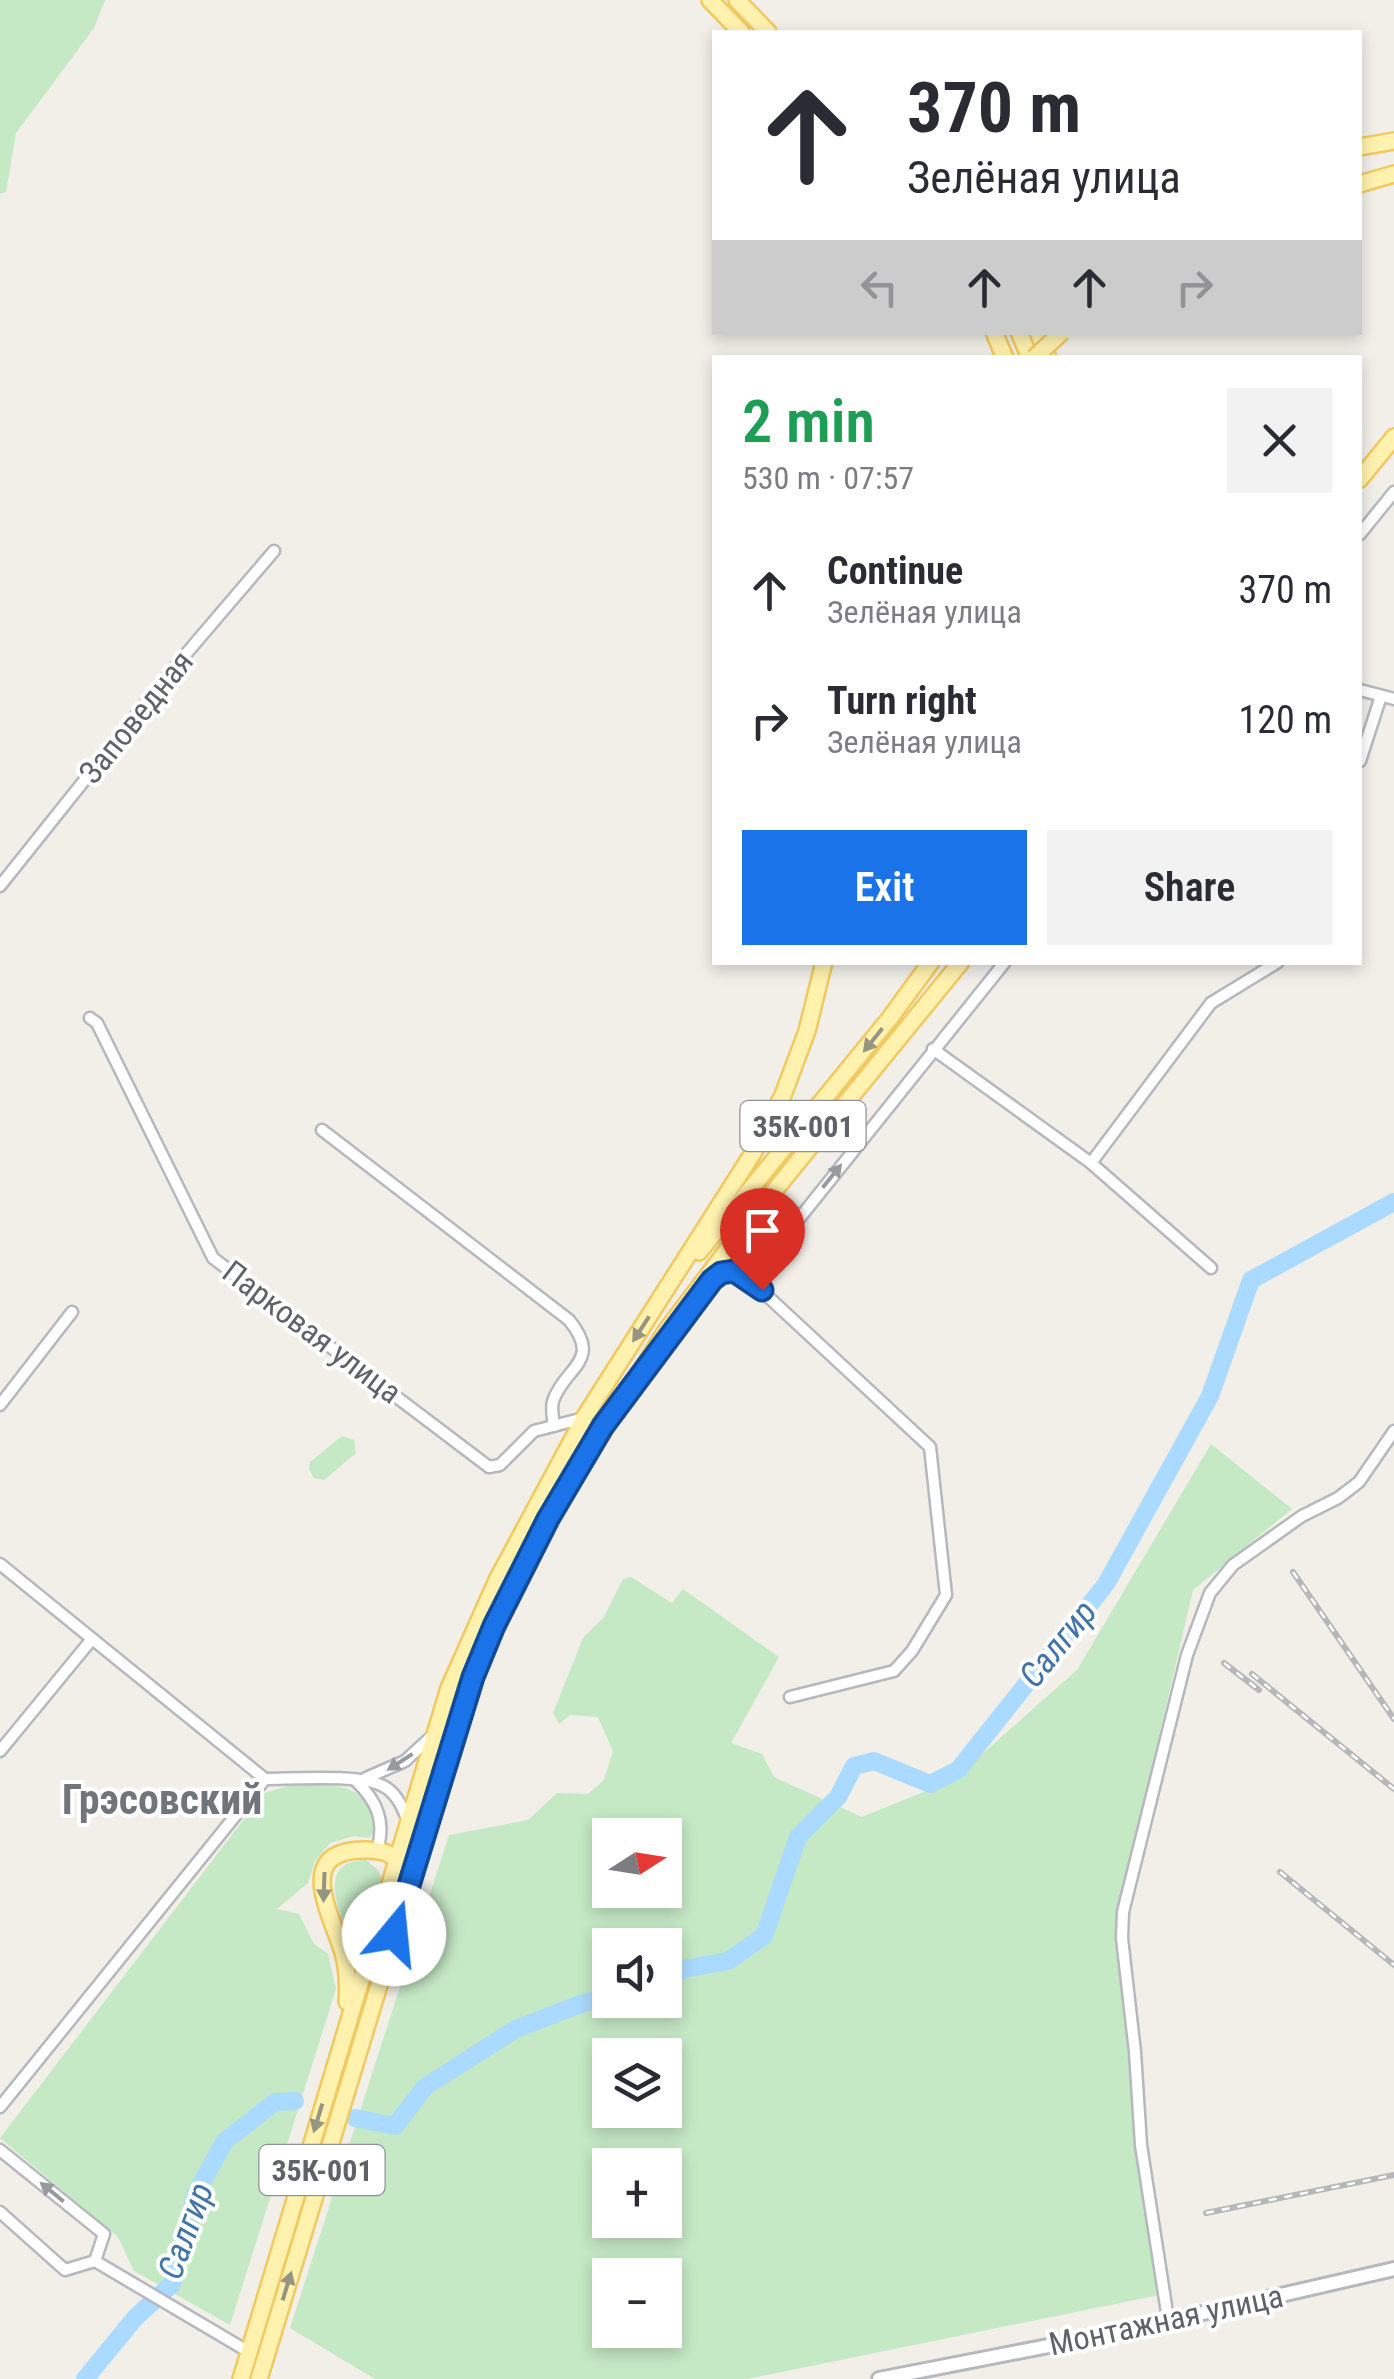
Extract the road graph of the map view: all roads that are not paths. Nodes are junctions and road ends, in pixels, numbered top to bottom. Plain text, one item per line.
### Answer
1 (710, 0) edge
2 (738, 0) edge
3 (738, 30) edge
4 (766, 30) edge
5 (1394, 142) edge
6 (1362, 147) edge
7 (1394, 174) edge
8 (1362, 183) edge
9 (1394, 185) edge
10 (1362, 193) edge
11 (1044, 335) edge
12 (1059, 335) edge
13 (1024, 355) edge
14 (1035, 355) edge
15 (1394, 438) edge
16 (1362, 477) edge
17 (1394, 492) edge
18 (1362, 532) edge
19 (274, 551) dead end
20 (1362, 691) edge
21 (1382, 696) junction
22 (1394, 700) edge
23 (1362, 756) edge
24 (0, 886) edge
25 (823, 965) edge
26 (929, 965) edge
27 (959, 965) edge
28 (1003, 965) edge
29 (1273, 965) edge
30 (90, 1018) dead end
31 (934, 1049) junction
32 (322, 1130) dead end
33 (1090, 1163) junction
34 (743, 1229) junction
35 (1211, 1268) dead end
36 (746, 1278) junction
37 (669, 1286) junction
38 (72, 1312) dead end
39 (0, 1405) edge
40 (584, 1418) junction
41 (554, 1426) junction
42 (603, 1426) junction
43 (1394, 1432) edge
44 (0, 1564) edge
45 (92, 1638) junction
46 (790, 1697) dead end
47 (438, 1730) junction
48 (0, 1751) edge
49 (265, 1779) junction
50 (355, 1780) junction
51 (408, 1820) junction
52 (377, 1850) junction
53 (396, 1857) junction
54 (402, 1886) junction
55 (385, 1962) junction
56 (346, 2025) junction
57 (0, 2108) edge
58 (0, 2150) edge
59 (0, 2212) edge
60 (95, 2261) junction
61 (1394, 2270) edge
62 (1168, 2320) junction
63 (248, 2352) junction
64 (241, 2379) edge
65 (259, 2379) edge
66 (879, 2379) edge

1 - 3 main road
2 - 4 main road
5 - 6 main road
7 - 8 main road
9 - 10 main road
11 - 13 main road
12 - 14 main road, bridge
15 - 16 main road
17 - 18 street
19 - 24 street, Заповедная
20 - 21 street
21 - 22 street
21 - 23 street
25 - 37 main road
26 -> 37 main road, 35К-001
27 - 34 main road, 35К-001
28 - 31 street
29 - 33 street
30 - 41 street, Парковая улица
31 - 33 street
36 -> 31 street
32 - 41 street
33 - 35 street
34 - 36 street
34 - 42 main road, 35К-001
36 - 42 street
36 - 46 street
37 -> 40 main road, 35К-001
38 - 39 street
40 - 41 street, Парковая улица
40 - 47 main road, 35К-001
42 - 55 main road, 35К-001
43 - 62 street
44 - 45 street
45 - 48 street
45 - 49 street
47 -> 50 street
47 - 51 main road, 35К-001
49 - 50 street
49 - 57 street
50 - 51 street
50 - 52 street
51 - 53 main road, 35К-001
51 - 54 street
52 - 53 main road
52 -> 56 main road
53 - 54 main road
53 - 56 main road, 35К-001
54 - 55 main road
65 -> 55 main road, 35К-001
56 -> 63 main road, 35К-001
60 -> 58 street
59 - 60 street
60 - 63 street
61 - 62 street, Монтажная улица
62 - 66 street, Монтажная улица
63 - 64 main road, 35К-001

